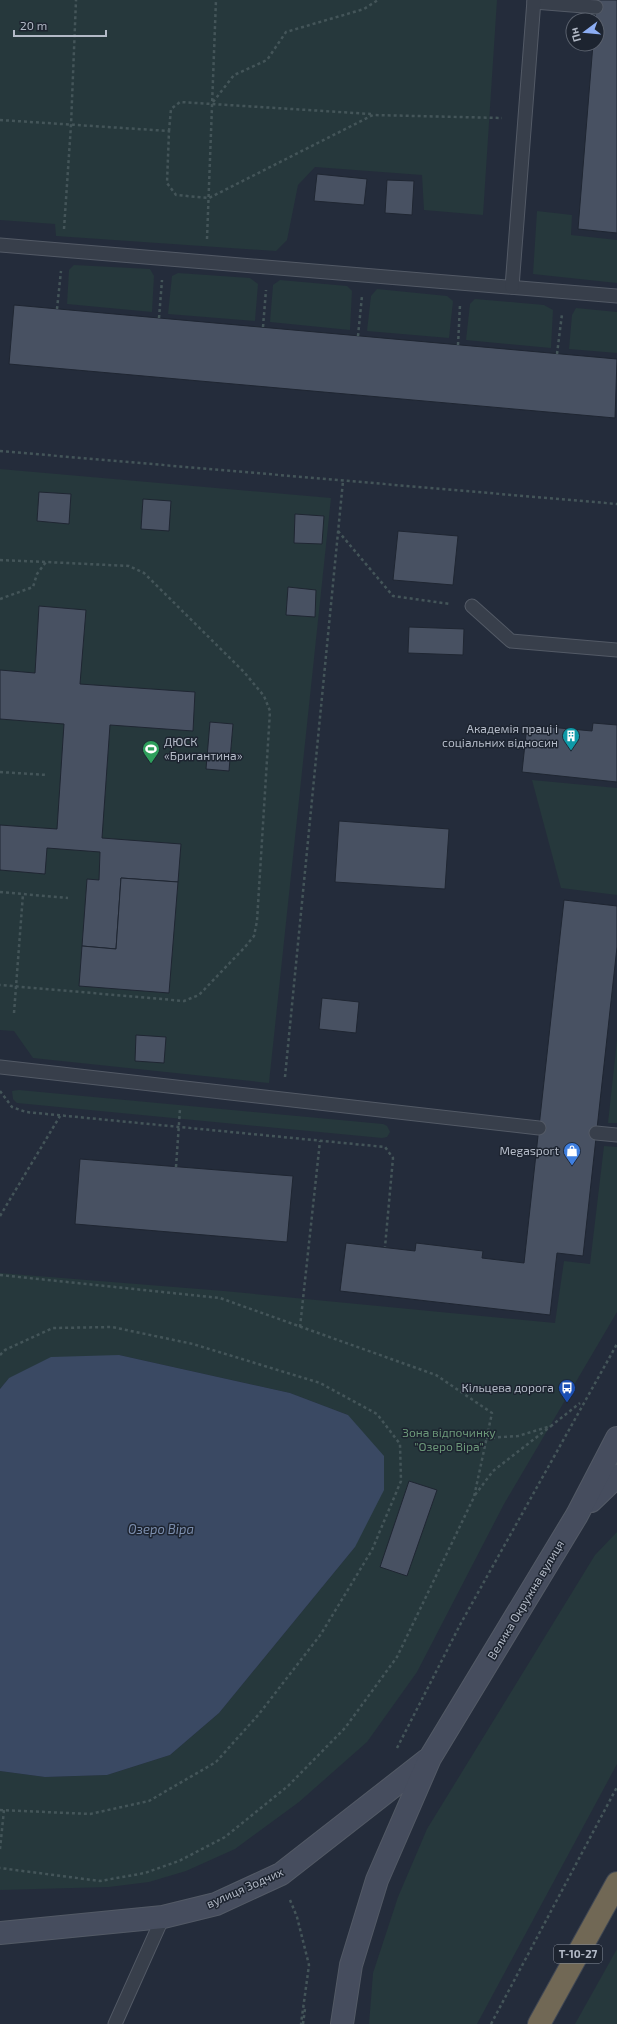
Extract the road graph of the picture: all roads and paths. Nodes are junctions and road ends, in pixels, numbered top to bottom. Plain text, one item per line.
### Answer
1 (76, 0) edge
2 (216, 0) edge
3 (378, 0) edge
4 (534, 1) edge
5 (596, 7) dead end
6 (212, 102) junction
7 (373, 115) junction
8 (525, 119) junction
9 (0, 120) edge
10 (71, 125) junction
11 (169, 131) junction
12 (209, 198) junction
13 (0, 245) edge
14 (63, 250) junction
15 (164, 258) junction
16 (206, 262) junction
17 (268, 267) junction
18 (364, 275) junction
19 (461, 283) junction
20 (512, 287) junction
21 (565, 292) junction
22 (617, 296) edge
23 (57, 309) dead end
24 (159, 318) dead end
25 (263, 327) dead end
26 (358, 336) dead end
27 (458, 344) dead end
28 (557, 354) dead end
29 (0, 451) edge
30 (343, 481) junction
31 (617, 504) edge
32 (338, 531) junction
33 (0, 560) edge
34 (46, 562) junction
35 (0, 598) edge
36 (472, 606) joint
37 (617, 650) edge
38 (0, 772) edge
39 (47, 775) dead end
40 (0, 892) edge
41 (23, 894) junction
42 (68, 898) dead end
43 (0, 985) edge
44 (16, 986) junction
45 (14, 1013) dead end
46 (0, 1067) edge
47 (182, 1087) junction
48 (0, 1091) edge
49 (283, 1099) junction
50 (60, 1116) junction
51 (179, 1128) junction
52 (539, 1128) dead end
53 (596, 1133) dead end
54 (617, 1135) edge
55 (320, 1141) junction
56 (176, 1167) dead end
57 (0, 1216) edge
58 (385, 1247) dead end
59 (0, 1275) edge
60 (300, 1327) junction
61 (617, 1344) edge
62 (0, 1355) edge
63 (580, 1403) dead end
64 (551, 1426) junction
65 (486, 1438) junction
66 (617, 1438) edge
67 (617, 1476) edge
68 (474, 1497) junction
69 (577, 1515) junction
70 (395, 1752) dead end
71 (430, 1758) junction
72 (617, 1787) edge
73 (0, 1810) edge
74 (4, 1810) junction
75 (0, 1849) edge
76 (0, 1868) edge
77 (281, 1874) junction
78 (617, 1883) edge
79 (162, 1917) junction
80 (0, 1933) edge
81 (115, 2024) edge
82 (302, 2024) edge
83 (342, 2024) edge
84 (491, 2024) edge
85 (539, 2024) edge

1 - 10 path
2 - 6 path
3 - 6 path
4 - 5 lane
4 - 8 lane
6 - 7 path
6 - 11 path
6 - 12 path
7 - 8 path
7 - 12 path
8 - 20 lane
9 - 10 path
10 - 11 path
10 - 14 path
11 - 12 path
12 - 16 path
13 - 14 lane
14 - 15 lane
14 - 23 path
15 - 16 lane
15 - 24 path
16 - 17 lane
17 - 18 lane
17 - 25 path
18 - 19 lane
18 - 26 path
19 - 20 lane
19 - 27 path
20 - 21 lane
21 - 22 lane
21 - 28 path
29 - 30 path
30 - 31 path
30 - 32 path
32 - 36 path
32 - 49 path
33 - 34 path
34 - 35 path
34 - 44 path
36 - 37 lane
38 - 39 path
40 - 41 path
41 - 42 path
41 - 44 path
43 - 44 path
44 - 45 path
46 - 47 lane
47 - 49 lane
47 - 51 path
48 - 50 path
49 - 52 lane
50 - 51 path
50 - 57 path
51 - 55 path
51 - 56 path
53 - 54 lane
55 - 58 path
55 - 60 path
59 - 60 path
60 - 65 path
61 - 70 path
62 - 74 path
63 - 64 path
64 - 65 path
64 - 68 path
65 - 68 path
66 - 69 main road, Велика Окружна вулиця
67 - 69 main road
68 - 76 path
69 - 71 main road, Велика Окружна вулиця
71 - 77 main road, вулиця Зодчих
71 - 83 main road
72 - 84 path
73 - 74 path
74 - 75 path
77 - 79 main road, вулиця Зодчих
77 - 82 path
78 - 85 highway, Т-10-27
79 - 80 main road, вулиця Зодчих
79 - 81 lane

